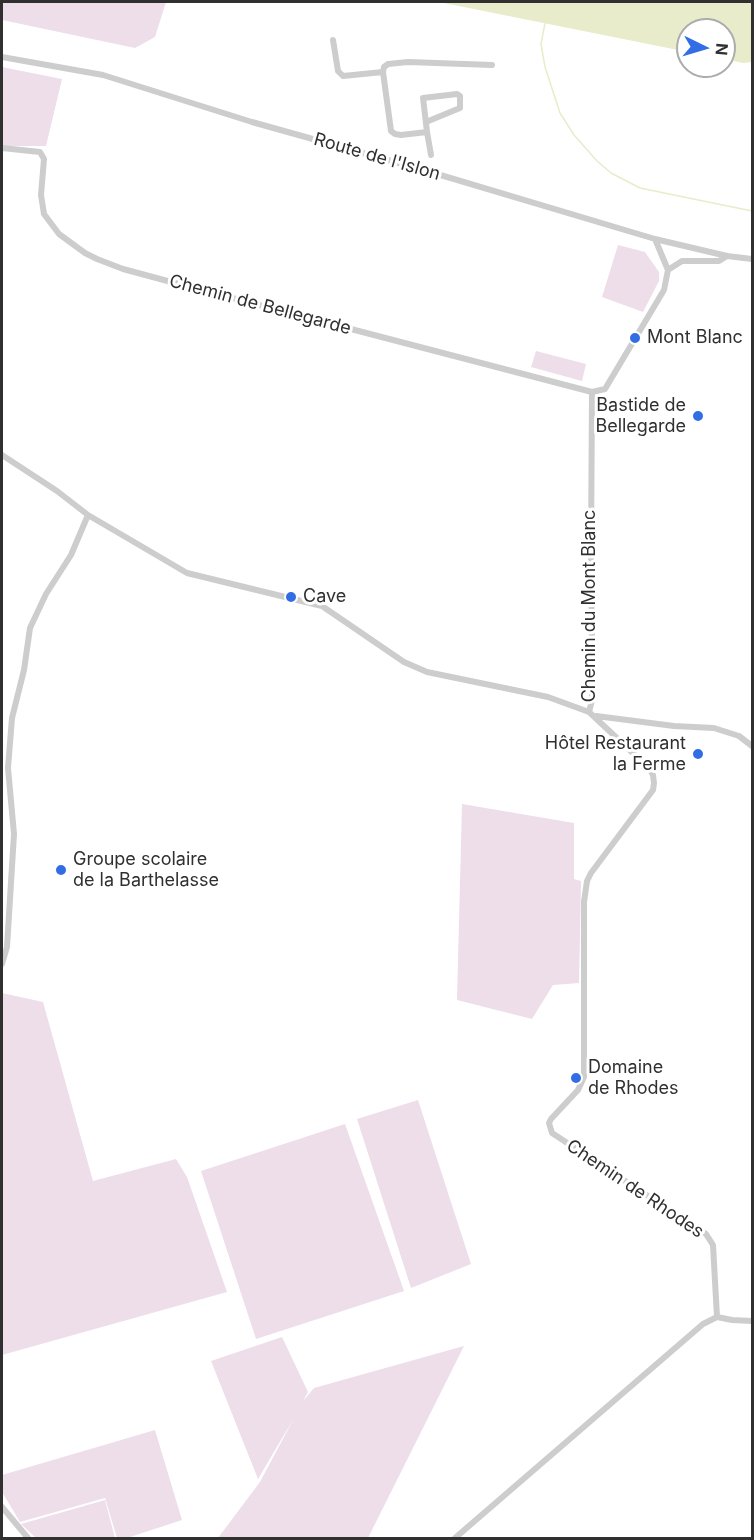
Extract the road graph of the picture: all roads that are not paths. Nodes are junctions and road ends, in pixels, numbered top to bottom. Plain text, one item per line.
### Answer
1 (333, 40) dead end
2 (2, 57) edge
3 (492, 65) dead end
4 (382, 72) junction
5 (426, 122) junction
6 (427, 132) junction
7 (2, 148) edge
8 (431, 155) dead end
9 (655, 240) junction
10 (727, 256) junction
11 (753, 259) edge
12 (668, 270) junction
13 (592, 392) junction
14 (2, 455) edge
15 (88, 515) junction
16 (589, 712) junction
17 (596, 716) junction
18 (753, 746) edge
19 (2, 964) edge
20 (717, 1317) junction
21 (753, 1321) edge
22 (2, 1507) edge
23 (28, 1539) edge
24 (455, 1539) edge

1 - 4 street
2 - 9 street, Route de l'Islon
3 - 4 street
4 - 6 street
5 - 5 street
5 - 6 street
6 - 8 street
7 - 13 street, Chemin de Bellegarde
9 - 10 street, Route de l'Islon
9 - 12 street
10 - 11 street, Route de l'Islon
10 - 12 street
12 - 13 street
13 - 16 street, Chemin du Mont Blanc
14 - 15 street, Chemin du Mont Blanc
15 - 16 street, Chemin du Mont Blanc
15 - 19 street
16 - 17 street, Chemin de Rhodes
17 - 18 street
17 - 20 street, Chemin de Rhodes
20 - 21 street
20 - 24 street
22 - 23 street

